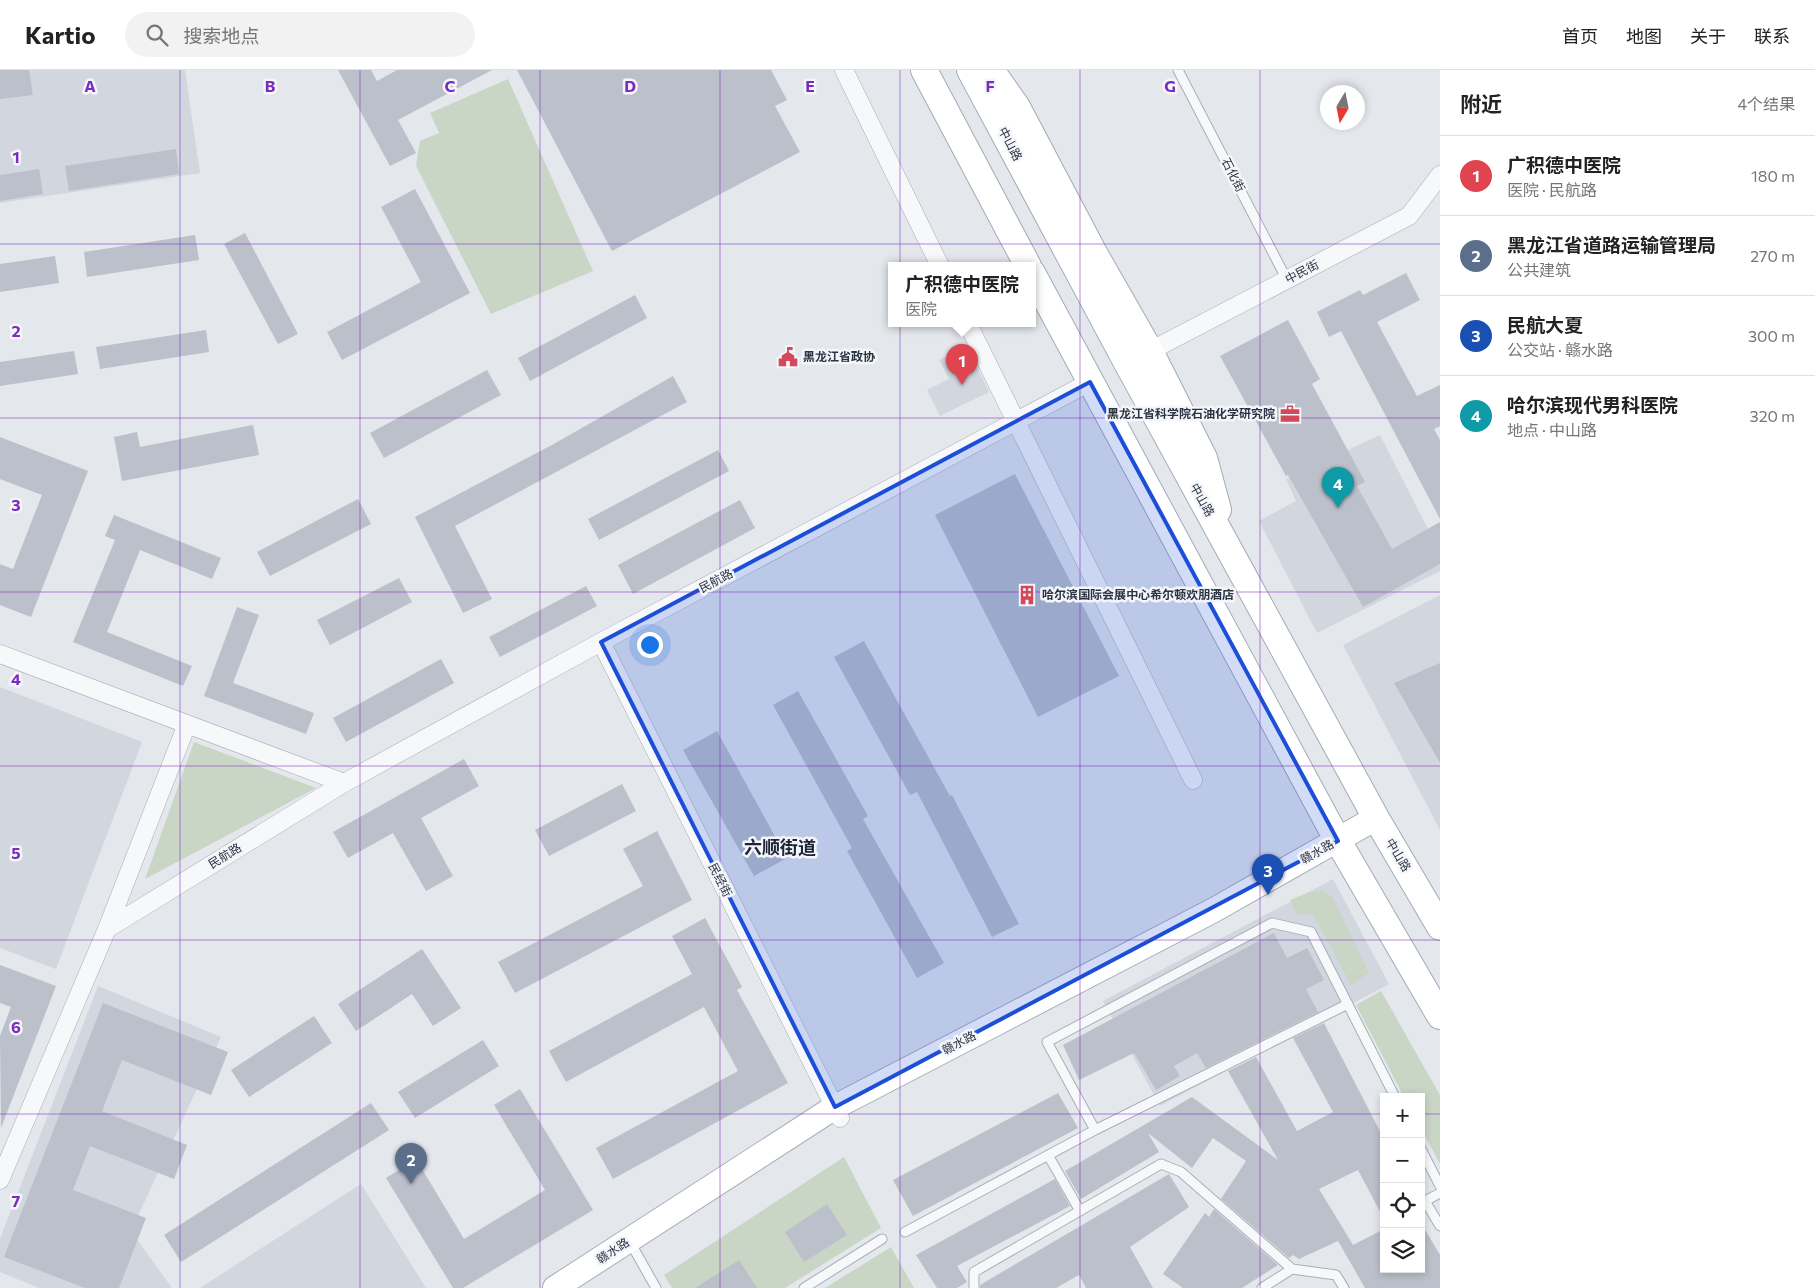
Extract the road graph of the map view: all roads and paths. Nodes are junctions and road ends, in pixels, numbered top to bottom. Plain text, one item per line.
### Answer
1 (844, 70) edge
2 (924, 70) edge
3 (970, 70) edge
4 (991, 70) edge
5 (1178, 70) edge
6 (1440, 175) edge
7 (938, 262) edge
8 (1026, 262) edge
9 (1287, 280) junction
10 (1036, 281) edge
11 (969, 327) edge
12 (1150, 351) junction
13 (1090, 382) junction
14 (1016, 422) junction
15 (1226, 545) junction
16 (601, 642) junction
17 (0, 654) edge
18 (187, 724) junction
19 (1193, 780) dead end
20 (344, 783) junction
21 (1380, 825) junction
22 (1342, 847) junction
23 (1436, 911) edge
24 (107, 929) junction
25 (1348, 1004) junction
26 (1440, 1016) edge
27 (1393, 1093) edge
28 (837, 1113) junction
29 (1095, 1130) junction
30 (1048, 1155) junction
31 (1425, 1157) edge
32 (0, 1180) edge
33 (1440, 1186) edge
34 (1440, 1193) edge
35 (1080, 1211) junction
36 (1440, 1226) edge
37 (905, 1232) dead end
38 (882, 1239) dead end
39 (634, 1249) junction
40 (1292, 1270) junction
41 (555, 1288) edge
42 (573, 1288) edge
43 (656, 1288) edge
44 (804, 1288) edge
45 (974, 1288) edge
46 (1262, 1288) edge
47 (1344, 1288) edge

1 - 7 street
2 - 8 main road
3 - 15 main road, 中山路
4 - 12 main road
5 - 9 lane, 石化街
6 - 9 street, 中民街
9 - 12 street, 中民街
10 - 13 main road
11 - 14 street
12 - 15 main road
13 - 14 street, 民航路
13 - 22 main road
14 - 16 street, 民航路
14 - 19 street
15 - 21 main road, 中山路
16 - 20 street, 民航路
16 - 28 street, 民经街
17 - 18 street
18 - 20 street
18 - 24 street
20 - 24 street, 民航路
21 - 22 main road, 赣水路
21 - 23 main road, 中山路
22 - 26 main road
22 - 28 main road, 赣水路
24 - 32 street
25 - 27 lane
25 - 29 lane
25 - 29 lane
28 - 39 main road, 赣水路
28 - 41 main road, 赣水路
29 - 30 lane
30 - 35 lane
30 - 37 lane
31 - 33 lane
34 - 36 lane
35 - 40 lane
35 - 45 lane
38 - 44 lane
39 - 42 main road, 赣水路
39 - 43 lane
40 - 46 lane
40 - 47 lane

